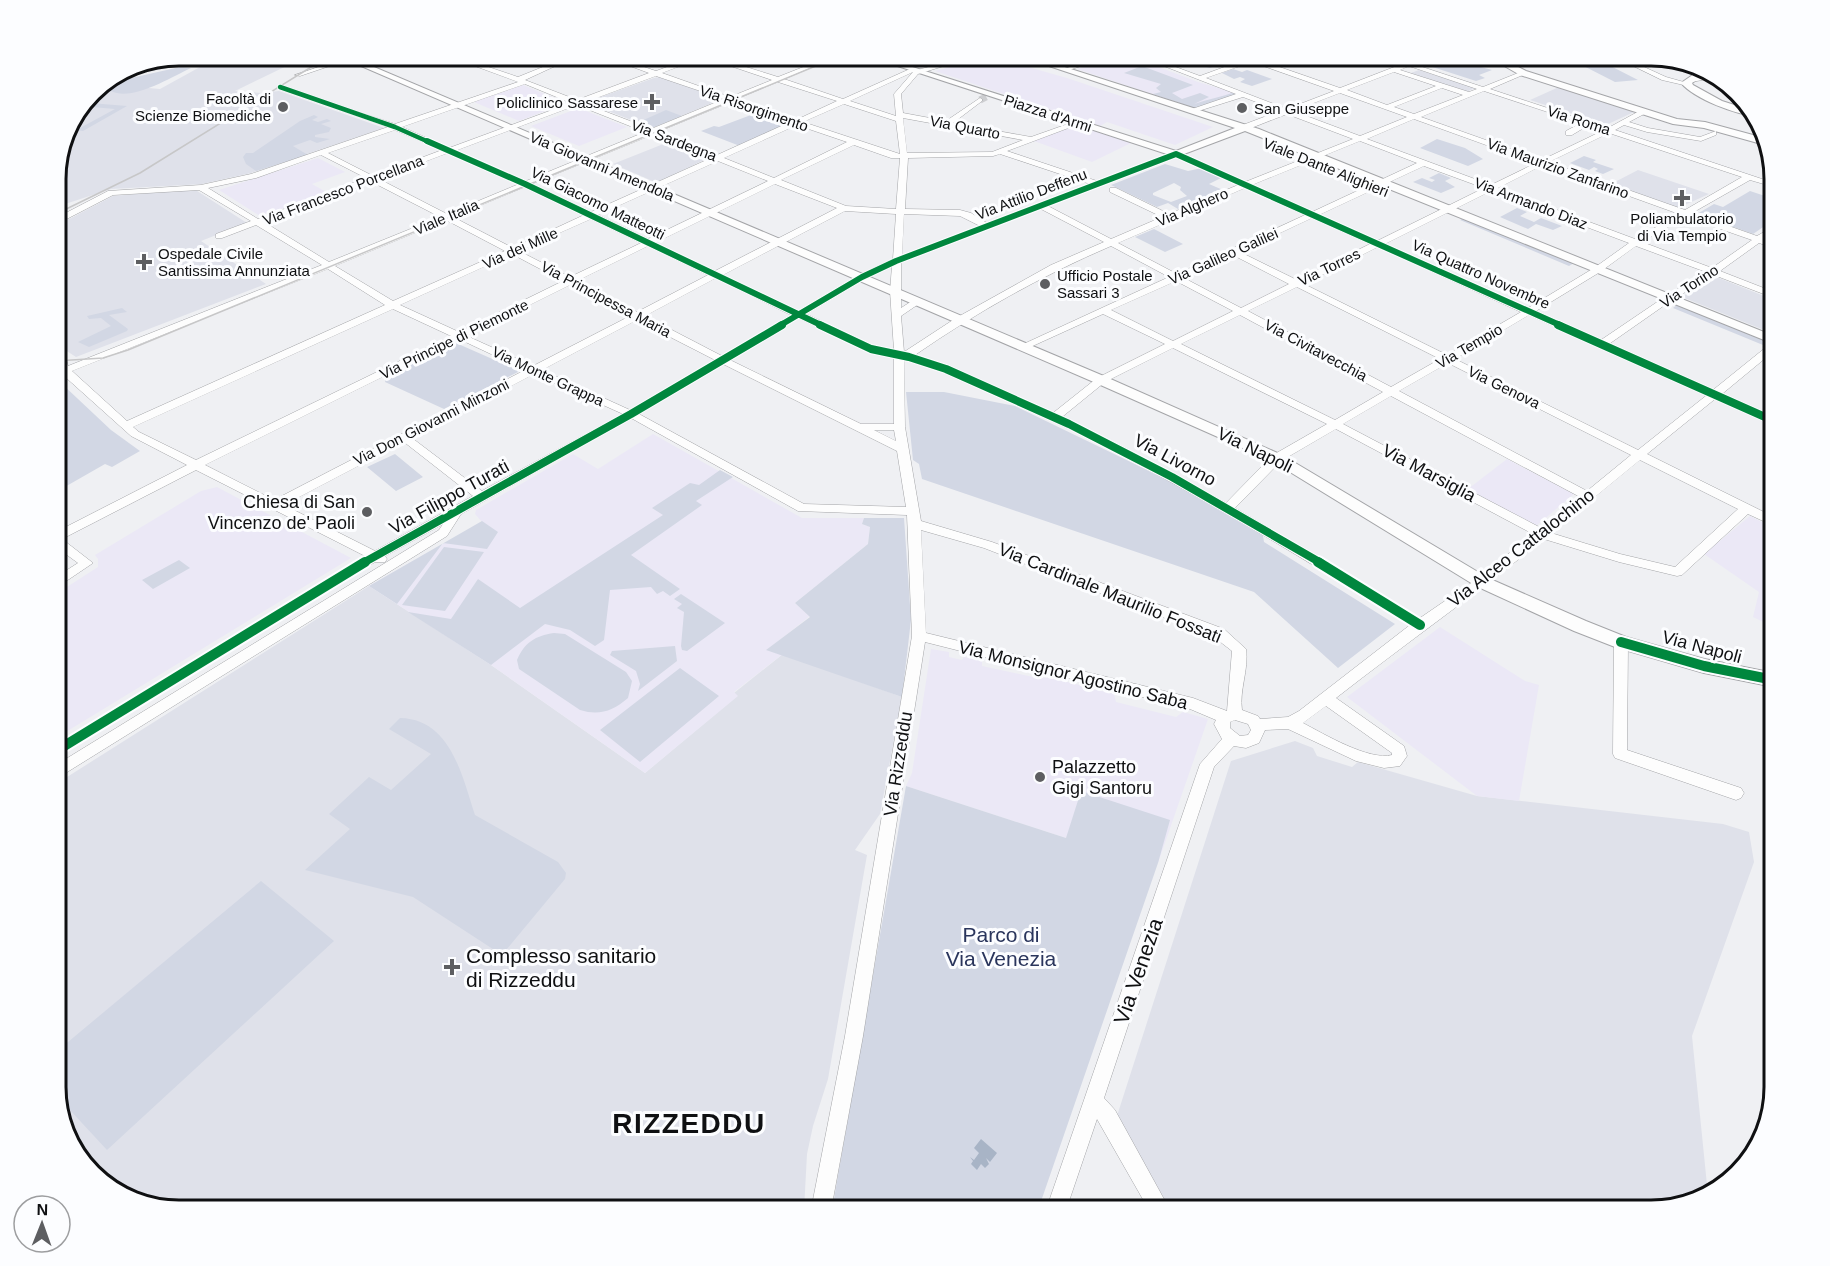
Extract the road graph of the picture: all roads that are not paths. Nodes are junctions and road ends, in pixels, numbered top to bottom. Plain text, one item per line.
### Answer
1 (314, 66) edge
2 (322, 66) edge
3 (371, 66) edge
4 (479, 66) edge
5 (551, 66) edge
6 (635, 66) edge
7 (675, 66) edge
8 (736, 66) edge
9 (810, 66) edge
10 (904, 66) edge
11 (930, 66) edge
12 (933, 66) edge
13 (1057, 66) edge
14 (1076, 66) edge
15 (1168, 66) edge
16 (1233, 66) edge
17 (1272, 66) edge
18 (1404, 66) edge
19 (1415, 66) edge
20 (1510, 66) edge
21 (1637, 66) edge
22 (1067, 69) junction
23 (917, 70) junction
24 (1394, 70) junction
25 (655, 73) junction
26 (1523, 73) junction
27 (298, 75) junction
28 (1697, 76) edge
29 (896, 78) junction
30 (1200, 78) junction
31 (778, 79) junction
32 (1703, 79) edge
33 (518, 80) junction
34 (907, 80) junction
35 (498, 82) dead end
36 (1688, 82) junction
37 (487, 86) dead end
38 (1442, 86) junction
39 (1485, 89) junction
40 (1342, 91) junction
41 (1244, 94) junction
42 (1470, 95) junction
43 (729, 99) junction
44 (447, 100) junction
45 (980, 100) tunnel mouth
46 (846, 102) junction
47 (576, 103) junction
48 (458, 105) junction
49 (1388, 107) junction
50 (1740, 110) edge
51 (1195, 111) junction
52 (1288, 111) junction
53 (1642, 111) junction
54 (898, 117) junction
55 (1415, 117) junction
56 (1076, 122) junction
57 (1623, 122) junction
58 (797, 123) junction
59 (948, 123) junction
60 (1587, 123) junction
61 (512, 127) junction
62 (394, 128) junction
63 (1243, 129) junction
64 (1706, 129) junction
65 (1609, 130) junction
66 (650, 131) junction
67 (1569, 133) dead end
68 (1359, 138) junction
69 (1032, 140) junction
70 (1756, 140) edge
71 (852, 142) junction
72 (1759, 147) edge
73 (447, 151) junction
74 (1001, 152) junction
75 (323, 153) junction
76 (1176, 154) junction
77 (903, 156) junction
78 (719, 158) junction
79 (1313, 158) junction
80 (584, 159) junction
81 (1425, 162) junction
82 (1541, 162) junction
83 (1749, 176) junction
84 (374, 179) junction
85 (778, 181) junction
86 (1764, 181) edge
87 (525, 184) junction
88 (1097, 184) junction
89 (1245, 184) junction
90 (1380, 184) junction
91 (201, 187) junction
92 (653, 188) junction
93 (1489, 188) junction
94 (1113, 190) dead end
95 (1042, 206) junction
96 (844, 208) junction
97 (1443, 211) junction
98 (900, 212) junction
99 (711, 213) junction
100 (1685, 214) junction
101 (1313, 215) junction
102 (66, 216) edge
103 (446, 217) junction
104 (589, 217) junction
105 (1168, 217) junction
106 (259, 222) junction
107 (988, 227) junction
108 (1764, 234) edge
109 (219, 236) dead end
110 (1757, 239) junction
111 (1764, 241) edge
112 (779, 242) junction
113 (1111, 242) junction
114 (1377, 243) junction
115 (1635, 243) junction
116 (648, 244) junction
117 (514, 250) junction
118 (1233, 252) junction
119 (896, 261) junction
120 (328, 266) junction
121 (1593, 272) junction
122 (1713, 272) junction
123 (715, 276) junction
124 (1177, 276) junction
125 (862, 277) junction
126 (572, 282) junction
127 (1297, 283) junction
128 (895, 291) junction
129 (1764, 291) edge
130 (918, 301) junction
131 (1664, 301) junction
132 (393, 305) junction
133 (1103, 310) junction
134 (1243, 311) junction
135 (1528, 312) junction
136 (797, 314) junction
137 (897, 315) junction
138 (638, 316) junction
139 (959, 320) junction
140 (460, 336) junction
141 (1764, 342) edge
142 (1602, 344) junction
143 (1173, 345) junction
144 (1022, 347) junction
145 (904, 354) junction
146 (1764, 354) edge
147 (1446, 358) junction
148 (721, 359) junction
149 (534, 369) junction
150 (66, 370) edge
151 (66, 377) edge
152 (1101, 380) junction
153 (1392, 391) junction
154 (1716, 394) junction
155 (631, 414) junction
156 (1764, 416) edge
157 (1054, 417) junction
158 (1337, 425) junction
159 (126, 426) junction
160 (857, 427) junction
161 (899, 427) junction
162 (403, 436) junction
163 (903, 449) junction
164 (1639, 454) junction
165 (1276, 458) junction
166 (196, 465) junction
167 (1588, 496) junction
168 (483, 498) junction
169 (274, 505) junction
170 (1229, 507) junction
171 (1747, 508) junction
172 (456, 512) junction
173 (914, 517) junction
174 (1764, 517) edge
175 (66, 534) edge
176 (1542, 534) junction
177 (66, 547) edge
178 (375, 556) junction
179 (392, 565) junction
180 (66, 577) edge
181 (1482, 582) junction
182 (1420, 625) junction
183 (919, 636) junction
184 (1622, 642) junction
185 (1749, 676) junction
186 (1764, 678) edge
187 (1764, 685) edge
188 (1326, 698) junction
189 (1230, 715) junction
190 (1290, 723) junction
191 (1256, 725) junction
192 (1232, 739) junction
193 (66, 745) edge
194 (66, 766) edge
195 (1736, 793) dead end
196 (1094, 1102) junction
197 (823, 1200) edge
198 (1060, 1200) edge
199 (1154, 1200) edge

1 - 27 street
2 - 27 street
3 - 44 main road, Via Giovanni Amendola
4 - 33 street, Via Sardegna
5 - 33 street
6 - 25 street, Via Risorgimento
7 - 25 street, Via Francesco Porcellana
8 - 31 street, Via Quarto
9 - 31 street, Viale Italia
10 - 23 main road, Piazza d'Armi
11 - 23 street
12 - 23 street
13 - 22 main road, Viale Dante Alighieri
14 - 22 street
15 - 30 street, Via Armando Diaz
16 - 30 street
17 - 40 street, Via Maurizio Zanfarino
18 - 24 street
19 - 39 street, Via Roma
20 - 26 main road
21 - 36 street
22 - 51 main road, Viale Dante Alighieri
23 - 29 street, Via dei Mille
23 - 34 street
23 - 56 main road, Piazza d'Armi
24 - 38 street
24 - 40 street
25 - 43 street, Via Risorgimento
25 - 47 street, Via Francesco Porcellana
26 - 39 street, Via Alghero
26 - 53 main road
27 - 62 street, Via Giacomo Matteotti
28 - 36 main road
29 - 34 street
29 - 46 street, Via dei Mille
30 - 41 street, Via Armando Diaz
31 - 43 street, Viale Italia
31 - 46 street, Via Quarto
32 - 36 street
33 - 35 street
33 - 47 street, Via Sardegna
33 - 48 street
34 - 54 street, Via Rizzeddu
36 - 50 main road
37 - 44 street
38 - 42 street
38 - 49 street
39 - 42 street, Via Alghero
39 - 60 street, Via Roma
40 - 49 street, Via Maurizio Zanfarino
40 - 52 street
41 - 51 street
41 - 52 street, Via Armando Diaz
42 - 55 street, Via Alghero
43 - 58 street, Via Risorgimento
43 - 66 street, Viale Italia
44 - 48 main road, Via Giovanni Amendola
45 - 59 street
46 - 54 street, Via Quarto
46 - 58 street, Via dei Mille
47 - 61 street, Via Francesco Porcellana
47 - 66 street, Via Sardegna
48 - 61 main road, Via Giovanni Amendola
48 - 62 street
49 - 55 street, Via Maurizio Zanfarino
51 - 63 main road, Viale Dante Alighieri
52 - 63 street
52 - 68 street, Via Armando Diaz
53 - 57 street, Via Torres
53 - 64 main road
54 - 59 street, Via Quarto
54 - 77 street, Via Rizzeddu
55 - 68 street, Via Alghero
55 - 82 street, Via Maurizio Zanfarino
56 - 69 street
56 - 76 main road, Piazza d'Armi
57 - 64 street
57 - 65 street, Via Torres
58 - 71 street, Via Risorgimento
58 - 78 street, Via dei Mille
59 - 69 street, Via Quarto
60 - 65 street, Via Roma
60 - 67 street
61 - 73 street, Via Francesco Porcellana
61 - 80 main road, Via Giovanni Amendola
62 - 73 street, Via Giacomo Matteotti
62 - 75 street
63 - 76 main road
63 - 79 main road, Viale Dante Alighieri
64 - 70 main road
64 - 72 main road
65 - 82 street, Via Torres
65 - 83 street, Via Roma
66 - 78 street, Via Sardegna
66 - 80 street, Viale Italia
68 - 79 street, Via Alghero
68 - 81 street, Via Armando Diaz
69 - 74 street
71 - 77 street, Via Risorgimento
71 - 85 street, Via Principe di Piemonte
73 - 84 street, Via Francesco Porcellana
73 - 87 street, Via Giacomo Matteotti
74 - 77 street, Via Risorgimento
74 - 88 street
75 - 84 street, Via Principessa Maria
75 - 91 street
76 - 88 street, Via Attilio Deffenu
76 - 89 street, Via Quattro Novembre
77 - 98 street, Via Rizzeddu
78 - 85 street, Via Sardegna
78 - 92 street, Via dei Mille
79 - 89 street, Via Alghero
79 - 90 main road, Viale Dante Alighieri
80 - 87 street, Viale Italia
80 - 92 main road, Via Giovanni Amendola
81 - 90 street, Via Galileo Galilei
81 - 93 street, Via Armando Diaz
82 - 93 street, Via Torres
82 - 100 street, Via Maurizio Zanfarino
83 - 86 street, Via Roma
83 - 100 street, Via Tempio
84 - 103 street, Via Principessa Maria
84 - 106 street, Via Francesco Porcellana
85 - 96 street, Via Sardegna
85 - 99 street, Via Principe di Piemonte
87 - 103 street, Viale Italia
87 - 104 street, Via Giacomo Matteotti
88 - 95 street, Via Attilio Deffenu
89 - 101 street, Via Quattro Novembre
89 - 105 street, Via Alghero
90 - 97 main road, Viale Dante Alighieri
90 - 101 street, Via Galileo Galilei
91 - 102 street
91 - 106 street, Via Monte Grappa
92 - 99 main road, Via Giovanni Amendola
92 - 104 street, Via dei Mille
93 - 97 street, Via Torres
93 - 115 street, Via Armando Diaz
94 - 105 street
95 - 107 street, Via Attilio Deffenu
95 - 113 street, Via Civitavecchia
96 - 98 street, Via Sardegna
96 - 112 street, Via Don Giovanni Minzoni
97 - 114 street, Via Torres
97 - 121 main road, Viale Dante Alighieri
98 - 107 street, Via Sardegna
98 - 119 street, Via Rizzeddu
99 - 112 main road, Via Giovanni Amendola
99 - 116 street, Via Principe di Piemonte
100 - 110 street, Via Maurizio Zanfarino
100 - 115 street, Via Tempio
101 - 114 street, Via Quattro Novembre
101 - 118 street, Via Galileo Galilei
103 - 117 street, Via Principessa Maria
103 - 120 street, Viale Italia
104 - 116 street, Via Giacomo Matteotti
104 - 117 street, Via dei Mille
105 - 113 street, Via Alghero
106 - 109 street, Via Francesco Porcellana
106 - 120 street, Via Monte Grappa
107 - 119 street, Via Attilio Deffenu
108 - 110 street, Via Torino
110 - 111 street, Via Maurizio Zanfarino
110 - 122 street, Via Torino
112 - 123 street, Via Don Giovanni Minzoni
112 - 125 main road, Via Giovanni Amendola
113 - 124 street, Via Civitavecchia
113 - 139 street, Via Alghero
114 - 127 street, Via Torres
114 - 135 street, Via Quattro Novembre
115 - 121 street, Via Tempio
115 - 122 street, Via Armando Diaz
116 - 123 street, Via Giacomo Matteotti
116 - 126 street, Via Principe di Piemonte
117 - 126 street, Via Principessa Maria
117 - 132 street, Via dei Mille
118 - 124 street, Via Galileo Galilei
118 - 127 street, Via Genova
119 - 125 street, Via Attilio Deffenu
119 - 128 street, Via Rizzeddu
120 - 132 street, Via Monte Grappa
120 - 150 street, Viale Italia
121 - 131 main road, Viale Dante Alighieri
121 - 135 street, Via Tempio
122 - 129 street, Via Armando Diaz
122 - 131 street, Via Torino
123 - 136 street, Via Giacomo Matteotti
123 - 138 street, Via Don Giovanni Minzoni
124 - 133 street, Via Galileo Galilei
124 - 134 street, Via Civitavecchia
125 - 128 main road, Via Giovanni Amendola
125 - 136 street, Via Filippo Turati
126 - 138 street, Via Principessa Maria
126 - 140 street, Via Principe di Piemonte
127 - 134 street, Via Torres
127 - 147 street, Via Genova
128 - 130 main road, Via Napoli
128 - 137 street, Via Rizzeddu
130 - 137 street
130 - 139 main road, Via Napoli
131 - 141 main road, Viale Dante Alighieri
131 - 142 street, Via Torino
132 - 140 street, Via Monte Grappa
132 - 159 street, Via dei Mille
133 - 143 street, Via Marsiglia
133 - 144 street, Via Galileo Galilei
134 - 143 street, Via Torres
134 - 153 street, Via Civitavecchia
135 - 142 street, Via Quattro Novembre
135 - 147 street, Via Tempio
136 - 145 street, Via Giacomo Matteotti
136 - 148 street, Via Filippo Turati
137 - 145 street, Via Rizzeddu
138 - 148 street, Via Principessa Maria
138 - 149 street, Via Don Giovanni Minzoni
139 - 144 main road, Via Napoli
139 - 145 street, Via Alghero
140 - 149 street, Via Monte Grappa
140 - 166 street, Via Principe di Piemonte
142 - 154 street, Via Quattro Novembre
143 - 152 street, Via Torres
143 - 158 street, Via Marsiglia
144 - 152 main road, Via Napoli
145 - 157 street, Via Livorno
145 - 161 street, Via Rizzeddu
146 - 154 street, Via Alceo Cattalochino
147 - 153 street, Via Tempio
147 - 164 street, Via Genova
148 - 155 street, Via Filippo Turati
148 - 160 street, Via Principessa Maria
149 - 155 street, Via Monte Grappa
149 - 162 street, Via Don Giovanni Minzoni
151 - 159 street
152 - 157 street, Via Torres
152 - 165 main road, Via Napoli
153 - 158 street, Via Tempio
153 - 167 street, Via Civitavecchia
154 - 156 street, Via Quattro Novembre
154 - 164 street, Via Alceo Cattalochino
155 - 168 street, Via Filippo Turati
155 - 173 street, Via Monte Grappa
157 - 170 street, Via Livorno
158 - 165 street, Via Tempio
158 - 176 street, Via Marsiglia
159 - 166 street
160 - 161 street, Via Principessa Maria
160 - 163 street, Via Principessa Maria
161 - 163 street, Via Rizzeddu
162 - 168 street
162 - 169 street, Via Don Giovanni Minzoni
163 - 173 street, Via Rizzeddu
164 - 167 street, Via Alceo Cattalochino
164 - 171 street, Via Genova
165 - 170 street, Via Tempio
165 - 181 main road, Via Napoli
166 - 169 street
166 - 175 street, Via Principe di Piemonte
167 - 176 street, Via Alceo Cattalochino
168 - 172 street, Via Filippo Turati
169 - 178 street
170 - 182 street, Via Livorno
171 - 174 street, Via Genova
171 - 176 street, Via Marsiglia
172 - 178 street, Via Filippo Turati
172 - 179 street, Via Filippo Turati
173 - 183 street, Via Rizzeddu
173 - 189 street, Via Cardinale Maurilio Fossati
176 - 181 street, Via Alceo Cattalochino
177 - 180 street
178 - 179 street
178 - 193 street, Via Filippo Turati
179 - 194 street, Via Filippo Turati
181 - 182 street, Via Alceo Cattalochino
181 - 184 main road, Via Napoli
182 - 188 street, Via Alceo Cattalochino
183 - 189 street, Via Monsignor Agostino Saba
183 - 197 street, Via Rizzeddu
184 - 185 main road, Via Napoli
184 - 195 street
185 - 186 main road, Via Napoli
185 - 187 main road
188 - 190 street, Via Alceo Cattalochino
188 - 190 street
189 - 191 street
189 - 192 street
190 - 191 street
191 - 192 street
192 - 196 street, Via Venezia
196 - 198 street, Via Venezia
196 - 199 street

